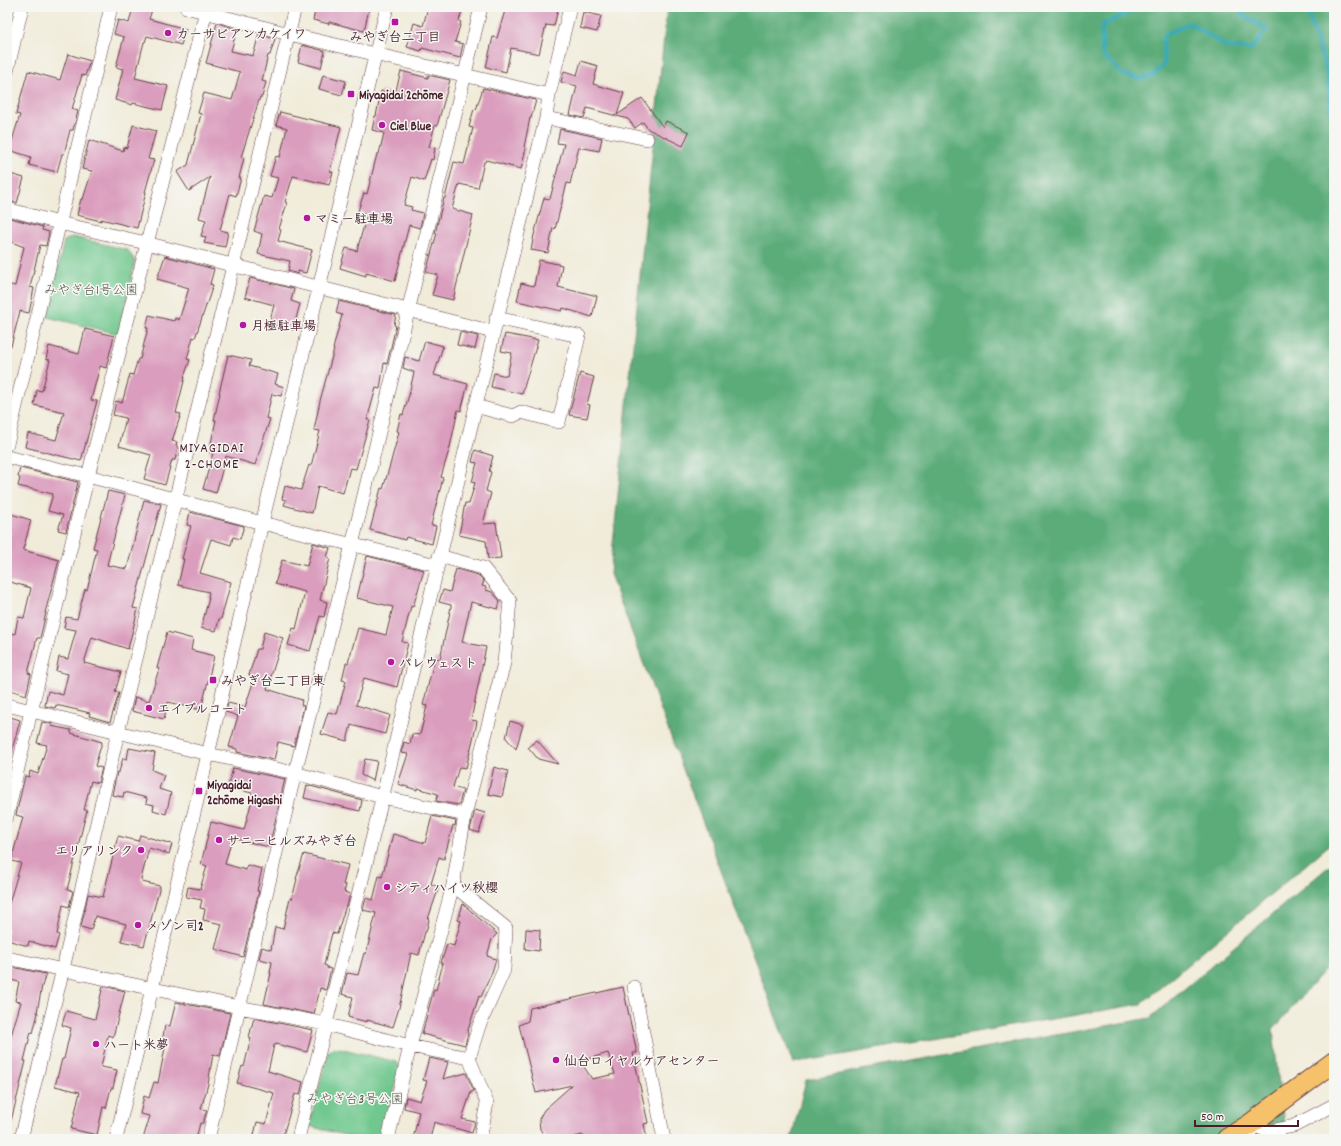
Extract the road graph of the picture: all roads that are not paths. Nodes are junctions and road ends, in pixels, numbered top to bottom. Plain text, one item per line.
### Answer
1 (22, 7) edge
2 (111, 7) edge
3 (186, 7) edge
4 (295, 7) edge
5 (387, 7) edge
6 (481, 7) edge
7 (570, 7) edge
8 (206, 10) edge
9 (289, 34) junction
10 (376, 55) junction
11 (7, 72) edge
12 (465, 76) junction
13 (549, 95) junction
14 (546, 118) junction
15 (647, 139) dead end
16 (7, 209) edge
17 (59, 223) junction
18 (146, 243) junction
19 (233, 266) junction
20 (320, 287) junction
21 (408, 310) junction
22 (496, 318) junction
23 (493, 332) junction
24 (475, 406) junction
25 (7, 444) edge
26 (7, 457) edge
27 (88, 476) junction
28 (175, 500) junction
29 (262, 523) junction
30 (352, 545) junction
31 (438, 560) junction
32 (7, 705) edge
33 (31, 711) junction
34 (118, 732) junction
35 (208, 754) junction
36 (295, 773) junction
37 (382, 797) junction
38 (465, 815) junction
39 (7, 816) edge
40 (453, 884) junction
41 (7, 958) edge
42 (63, 969) junction
43 (634, 987) dead end
44 (152, 988) junction
45 (239, 1007) junction
46 (325, 1024) junction
47 (410, 1046) junction
48 (469, 1058) junction
49 (1334, 1062) edge
50 (1334, 1105) edge
51 (1249, 1132) edge
52 (21, 1139) edge
53 (116, 1139) edge
54 (208, 1139) edge
55 (298, 1139) edge
56 (388, 1139) edge
57 (480, 1139) edge
58 (664, 1139) edge
59 (1227, 1139) edge

1 - 11 street
2 - 17 street
3 - 8 street
4 - 9 street
5 - 10 street
6 - 12 street
7 - 13 street
8 - 9 street
8 - 18 street
9 - 10 street
9 - 19 street
10 - 12 street
10 - 20 street
12 - 13 street
12 - 21 street
13 - 14 street
14 - 15 street
14 - 22 street
16 - 17 street
17 - 18 street
17 - 25 street
18 - 19 street
18 - 27 street
19 - 20 street
19 - 28 street
20 - 21 street
20 - 29 street
21 - 23 street
21 - 30 street
22 - 23 street
22 - 24 street
23 - 24 street
24 - 31 street
26 - 27 street
27 - 28 street
27 - 33 street
28 - 29 street
28 - 34 street
29 - 30 street
29 - 35 street
30 - 31 street
30 - 36 street
31 - 37 street
31 - 38 street
32 - 33 street
33 - 34 street
33 - 39 street
34 - 35 street
34 - 42 street
35 - 36 street
35 - 44 street
36 - 37 street
36 - 45 street
37 - 38 street
37 - 46 street
38 - 40 street
40 - 47 street
40 - 48 street
41 - 42 street
42 - 44 street
42 - 52 street
43 - 58 street
44 - 45 street
44 - 53 street
45 - 46 street
45 - 54 street
46 - 47 street
46 - 55 street
47 - 48 street
47 - 56 street
48 - 57 street
49 - 51 highway
50 - 51 street
51 - 59 highway

